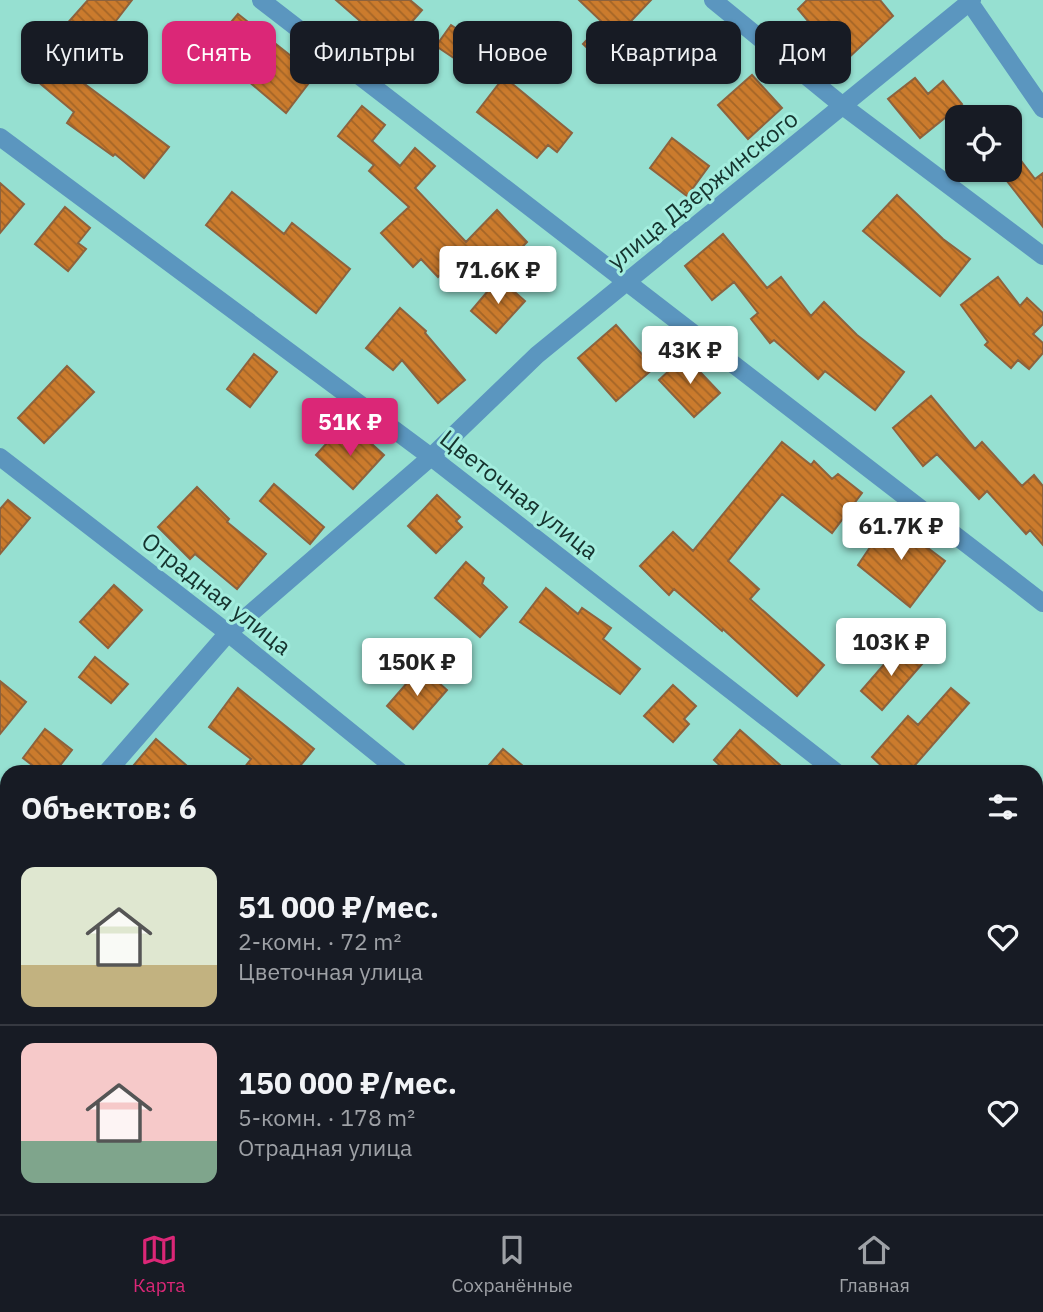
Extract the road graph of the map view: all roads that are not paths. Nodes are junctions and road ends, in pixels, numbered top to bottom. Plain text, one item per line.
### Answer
1 (261, 0) edge
2 (713, 0) edge
3 (970, 1) edge
4 (843, 106) junction
5 (1043, 109) edge
6 (0, 137) edge
7 (1043, 256) edge
8 (626, 283) junction
9 (0, 457) edge
10 (431, 457) junction
11 (1043, 603) edge
12 (228, 633) junction
13 (113, 765) edge
14 (391, 765) edge
15 (827, 765) edge

1 - 8 street
2 - 4 street
3 - 4 street, улица Дзержинского
3 - 5 street
4 - 7 street
4 - 8 street, улица Дзержинского
6 - 10 street, Цветочная улица
8 - 10 street, улица Дзержинского
8 - 11 street
9 - 12 street, Отрадная улица
10 - 12 street, улица Дзержинского
10 - 15 street, Цветочная улица
12 - 13 street, улица Дзержинского
12 - 14 street, Отрадная улица

